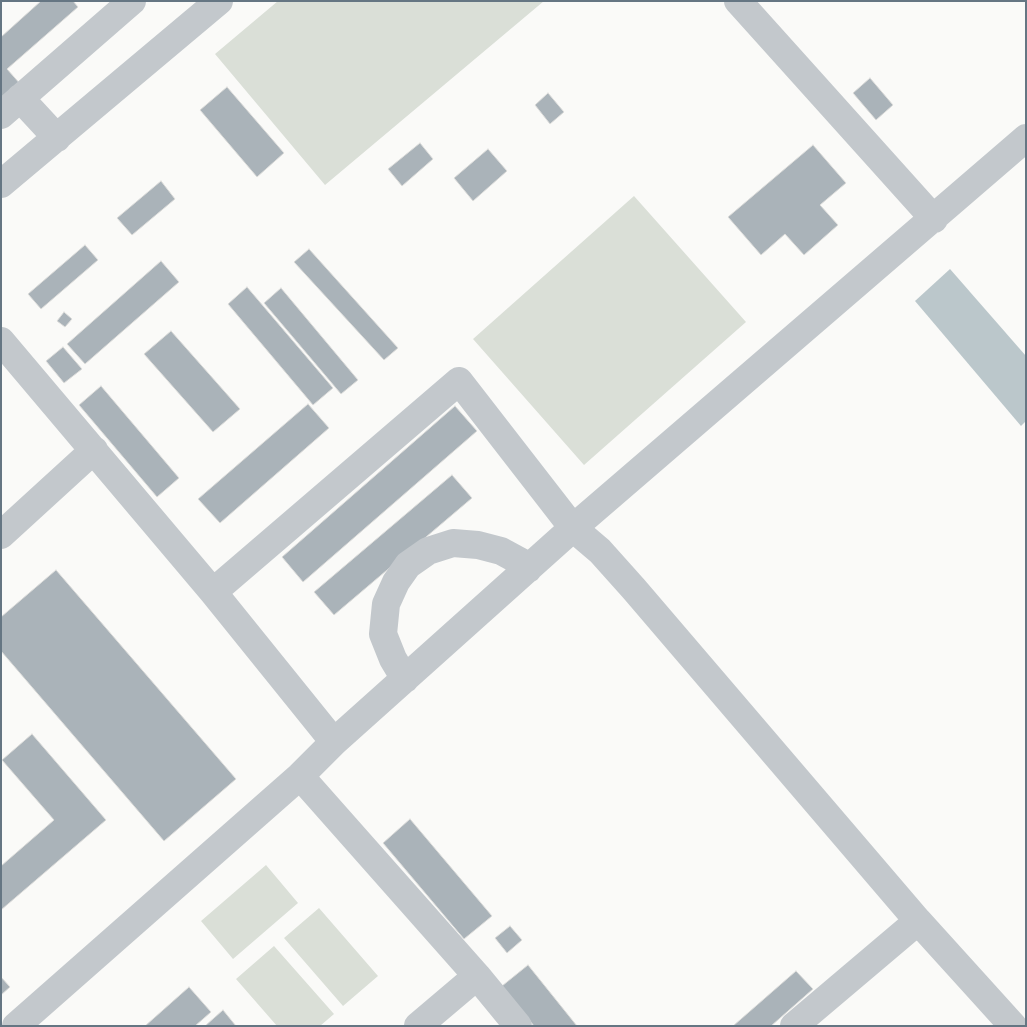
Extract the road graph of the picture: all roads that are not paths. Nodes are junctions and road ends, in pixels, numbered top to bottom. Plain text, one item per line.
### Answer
1 (132, 1) edge
2 (219, 1) edge
3 (738, 1) edge
4 (11, 107) edge
5 (57, 138) junction
6 (1026, 138) edge
7 (1, 184) edge
8 (934, 219) junction
9 (1, 341) edge
10 (94, 450) junction
11 (573, 528) junction
12 (1, 535) edge
13 (528, 569) junction
14 (213, 592) junction
15 (406, 679) junction
16 (334, 742) junction
17 (300, 776) junction
18 (918, 921) junction
19 (477, 976) junction
20 (16, 1026) edge
21 (418, 1026) edge
22 (518, 1026) edge
23 (794, 1026) edge
24 (1012, 1026) edge

1 - 4 street
2 - 5 street
3 - 8 street
4 - 5 street
5 - 7 street
6 - 8 street
8 - 11 street
9 - 10 street
10 - 12 street
10 - 14 street
11 - 13 street
11 - 14 street
11 - 18 street
13 - 15 street
13 - 15 street
14 - 16 street
15 - 16 street
16 - 17 street
17 - 19 street
17 - 20 street
18 - 23 street
18 - 24 street
19 - 21 street
19 - 22 street

